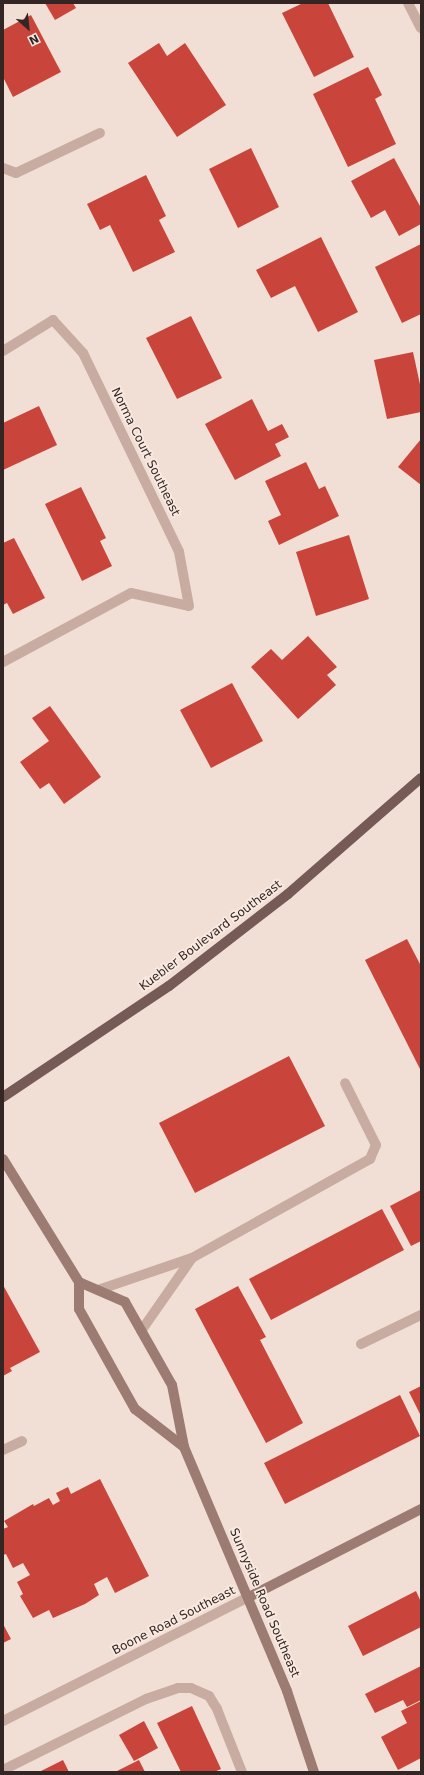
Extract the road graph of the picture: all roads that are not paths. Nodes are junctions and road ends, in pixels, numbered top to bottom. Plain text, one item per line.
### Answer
1 (408, 3) edge
2 (421, 28) edge
3 (100, 133) dead end
4 (3, 168) edge
5 (3, 352) edge
6 (3, 662) edge
7 (421, 778) edge
8 (345, 1083) dead end
9 (3, 1097) edge
10 (3, 1159) edge
11 (192, 1258) junction
12 (79, 1282) junction
13 (98, 1290) junction
14 (421, 1315) edge
15 (141, 1331) junction
16 (361, 1344) dead end
17 (22, 1441) dead end
18 (184, 1447) junction
19 (3, 1450) edge
20 (421, 1509) edge
21 (249, 1598) junction
22 (3, 1721) edge
23 (3, 1770) edge
24 (242, 1772) edge
25 (314, 1772) edge

1 - 2 street
3 - 4 street
5 - 6 street, Norma Court Southeast
7 - 9 main road, Kuebler Boulevard Southeast
8 - 11 street
10 - 12 main road
11 - 13 street
11 - 15 street
12 - 13 main road, Sunnyside Road Southeast
12 - 18 main road, Sunnyside Road Southeast
13 - 15 main road, Sunnyside Road Southeast
14 - 16 street
15 - 18 main road, Sunnyside Road Southeast
17 - 19 street
18 - 21 main road, Sunnyside Road Southeast
20 - 21 main road, Boone Road Southeast
21 - 22 street, Boone Road Southeast
21 - 25 main road, Sunnyside Road Southeast
23 - 24 street

